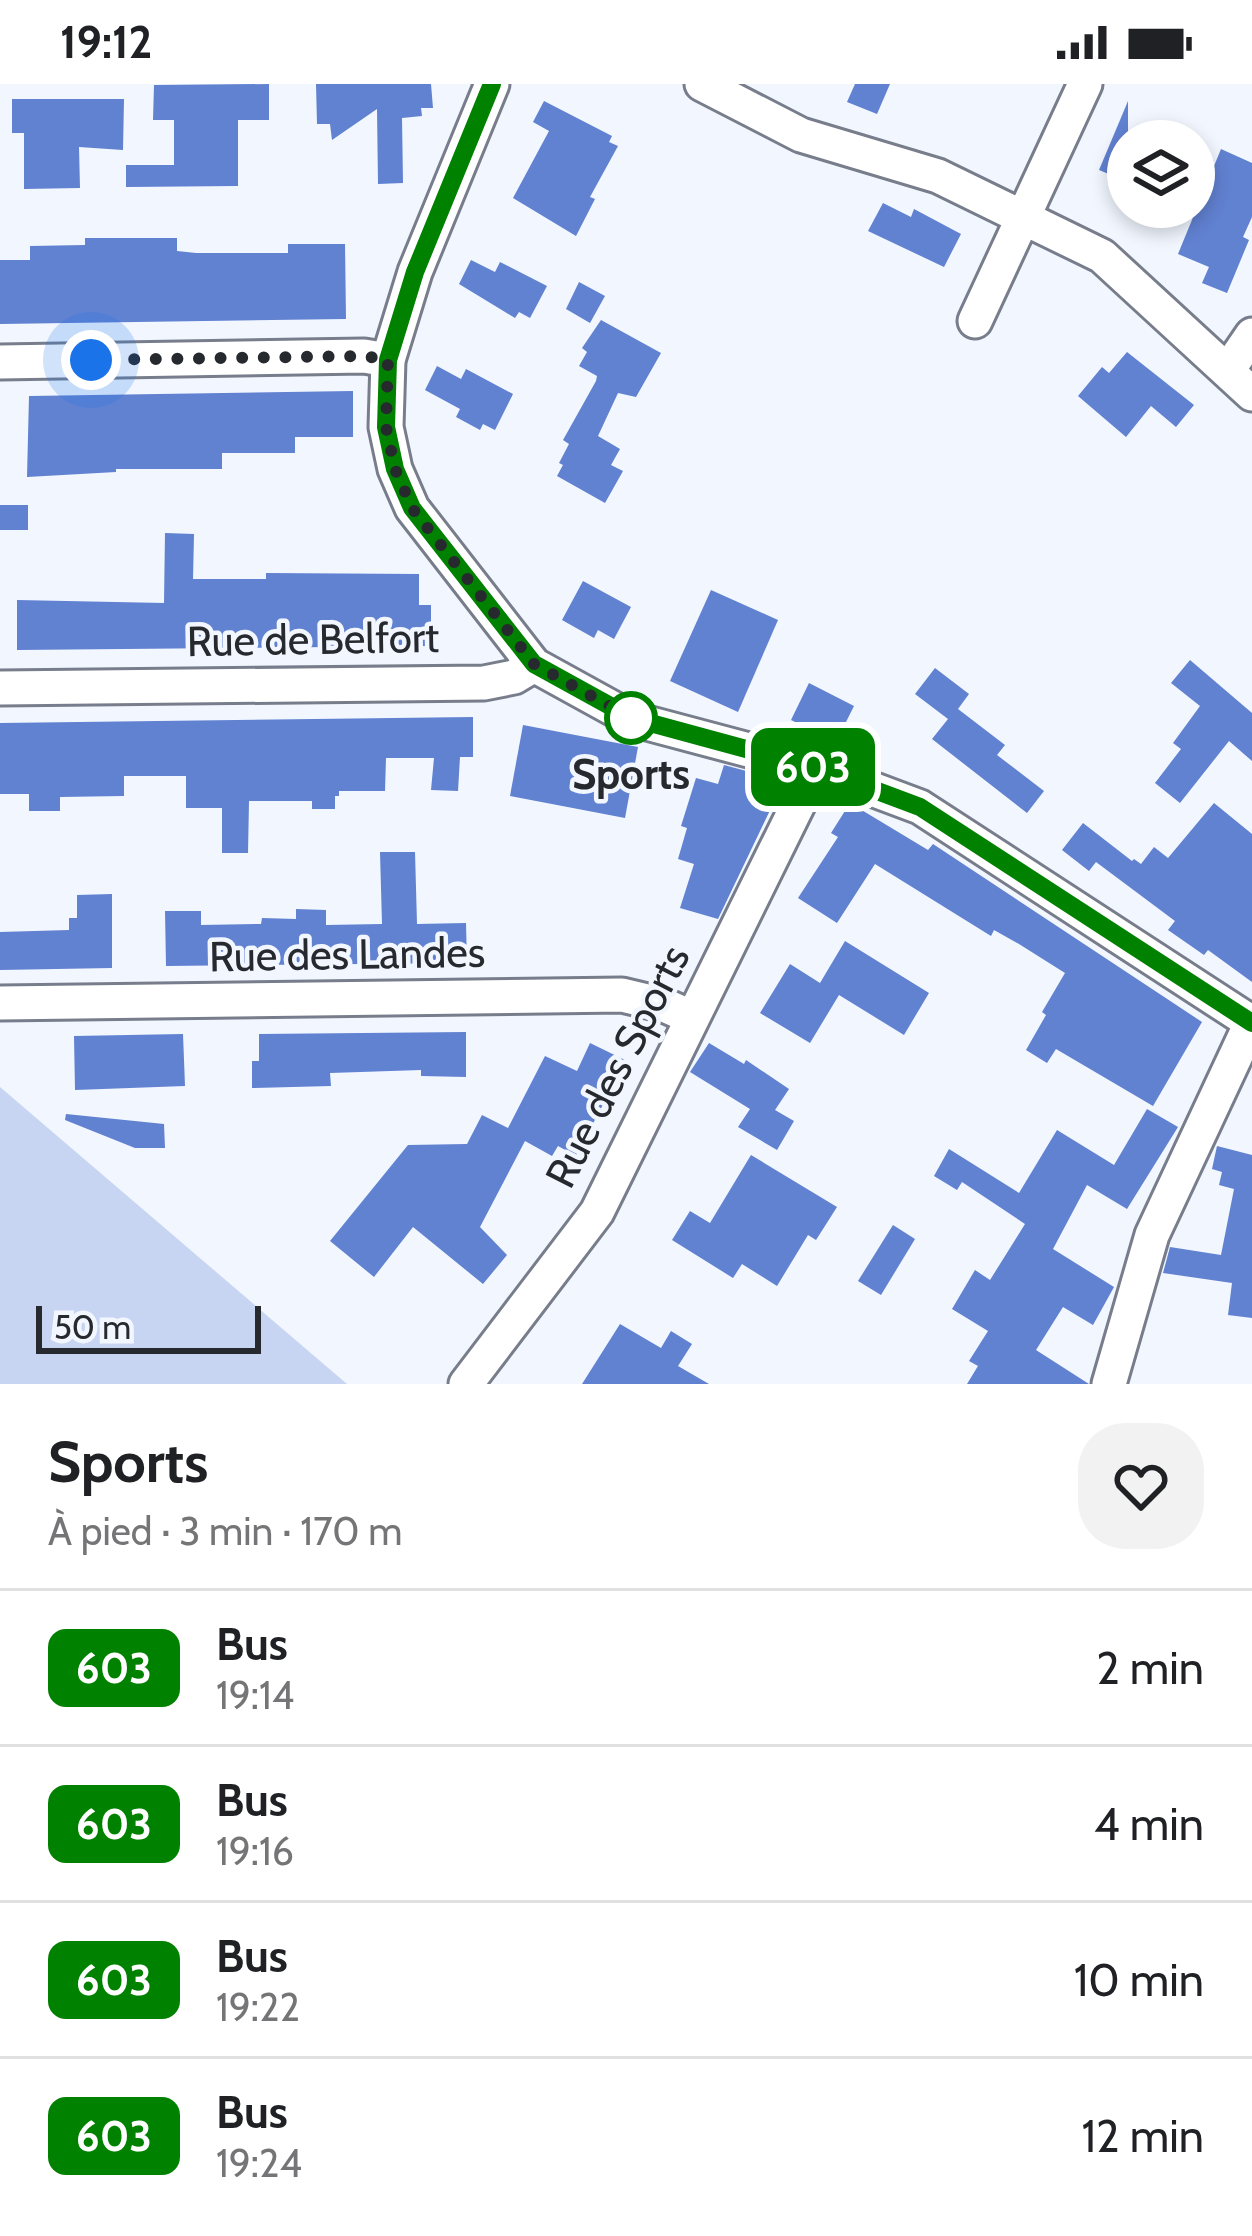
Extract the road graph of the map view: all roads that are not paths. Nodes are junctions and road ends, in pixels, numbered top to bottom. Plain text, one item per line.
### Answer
1 (492, 84) edge
2 (702, 84) edge
3 (1085, 84) edge
4 (1023, 217) junction
5 (974, 321) dead end
6 (1252, 335) edge
7 (388, 360) junction
8 (0, 362) edge
9 (1240, 382) edge
10 (534, 664) junction
11 (0, 688) edge
12 (816, 768) junction
13 (0, 1003) edge
14 (692, 1017) junction
15 (1252, 1022) edge
16 (466, 1384) edge
17 (1109, 1384) edge

1 - 7 street
2 - 4 street
3 - 4 street
4 - 5 street
4 - 9 street
6 - 9 street
7 - 8 street
7 - 10 street
10 - 11 street, Rue de Belfort
10 - 12 street
12 - 14 street, Rue des Sports
12 - 15 street
13 - 14 street, Rue des Landes
14 - 16 street, Rue des Sports
15 - 17 street

